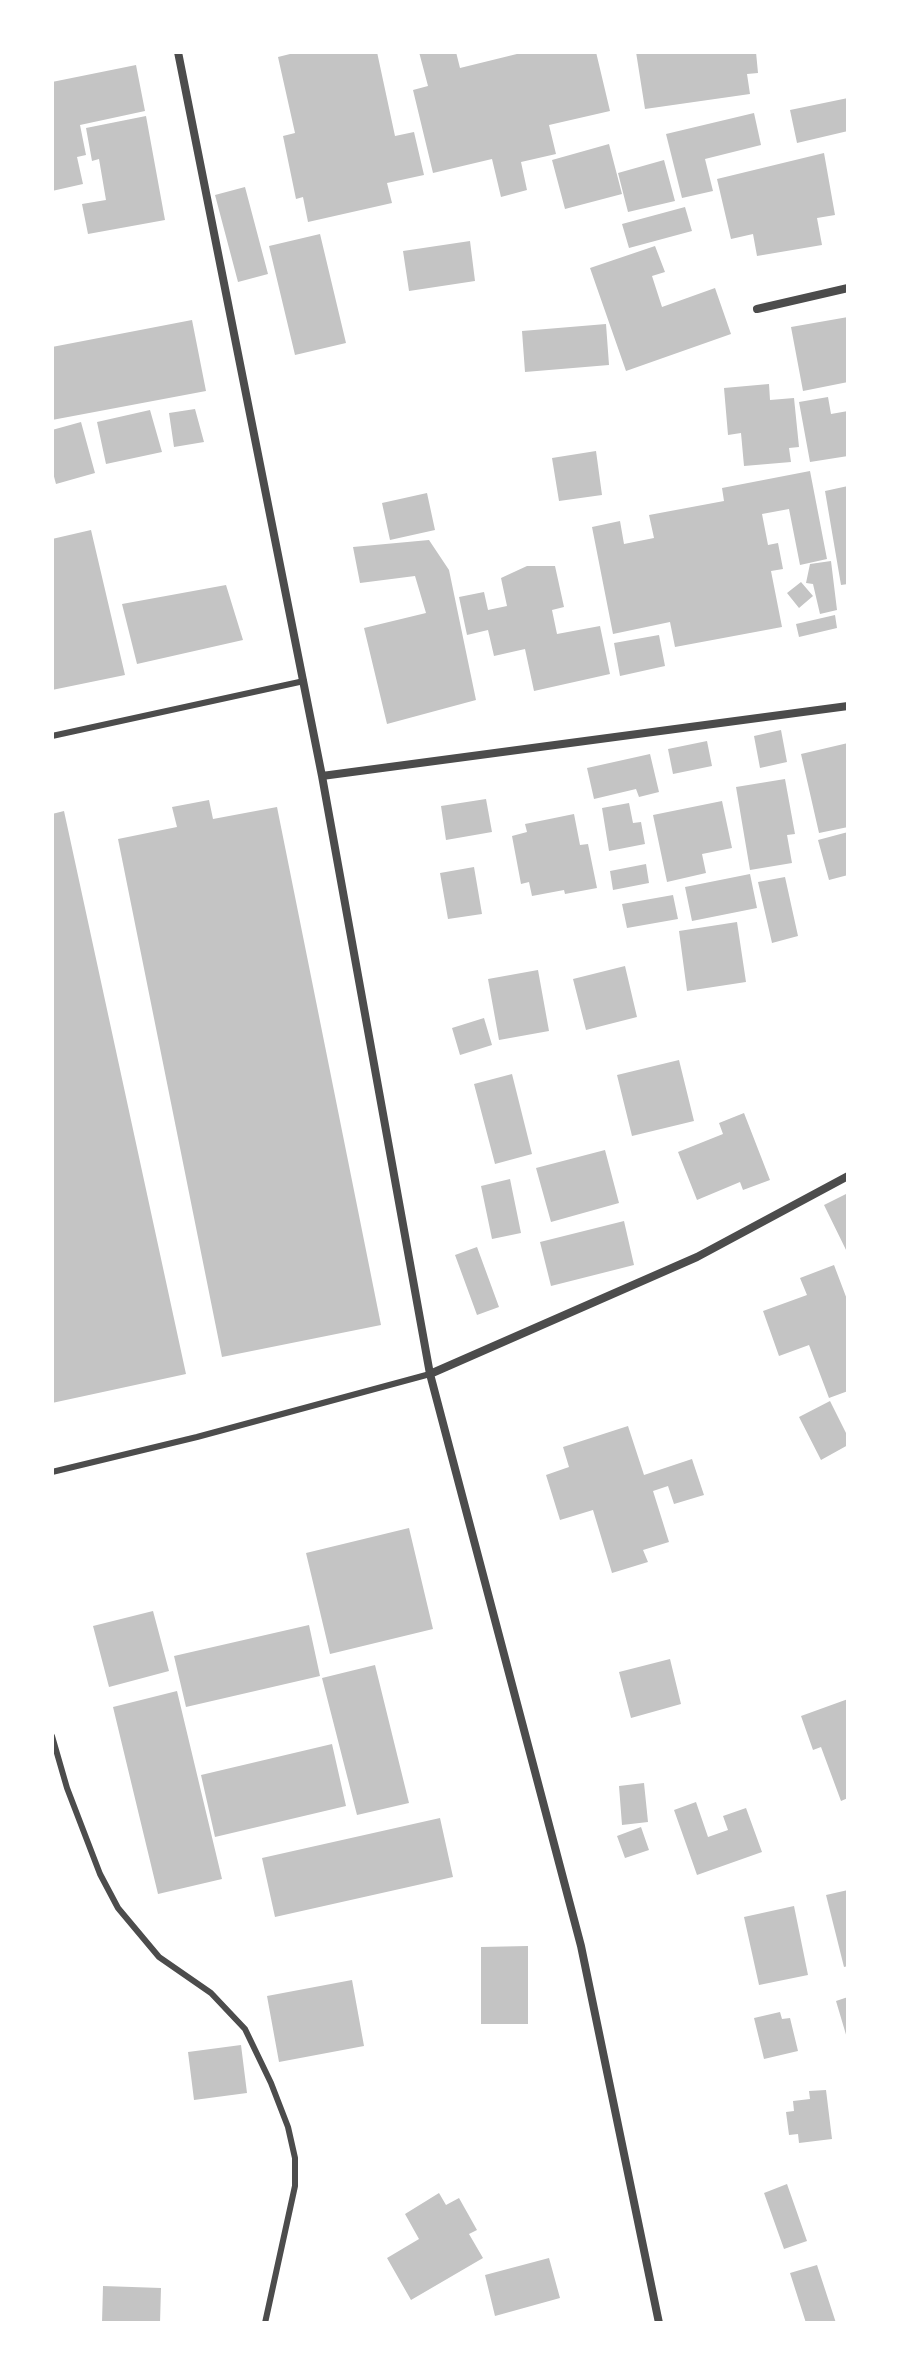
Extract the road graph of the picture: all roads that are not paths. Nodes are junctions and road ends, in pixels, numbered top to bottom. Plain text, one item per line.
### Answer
1 (178, 52) edge
2 (848, 288) edge
3 (757, 309) dead end
4 (304, 681) junction
5 (848, 706) edge
6 (52, 736) edge
7 (322, 776) junction
8 (848, 1176) edge
9 (430, 1374) junction
10 (52, 1472) edge
11 (52, 1736) edge
12 (265, 2323) edge
13 (659, 2323) edge

1 - 4 street
2 - 3 street
4 - 6 lane
4 - 7 street
5 - 7 street
7 - 9 street
8 - 9 street
9 - 10 lane
9 - 13 street
11 - 12 lane

